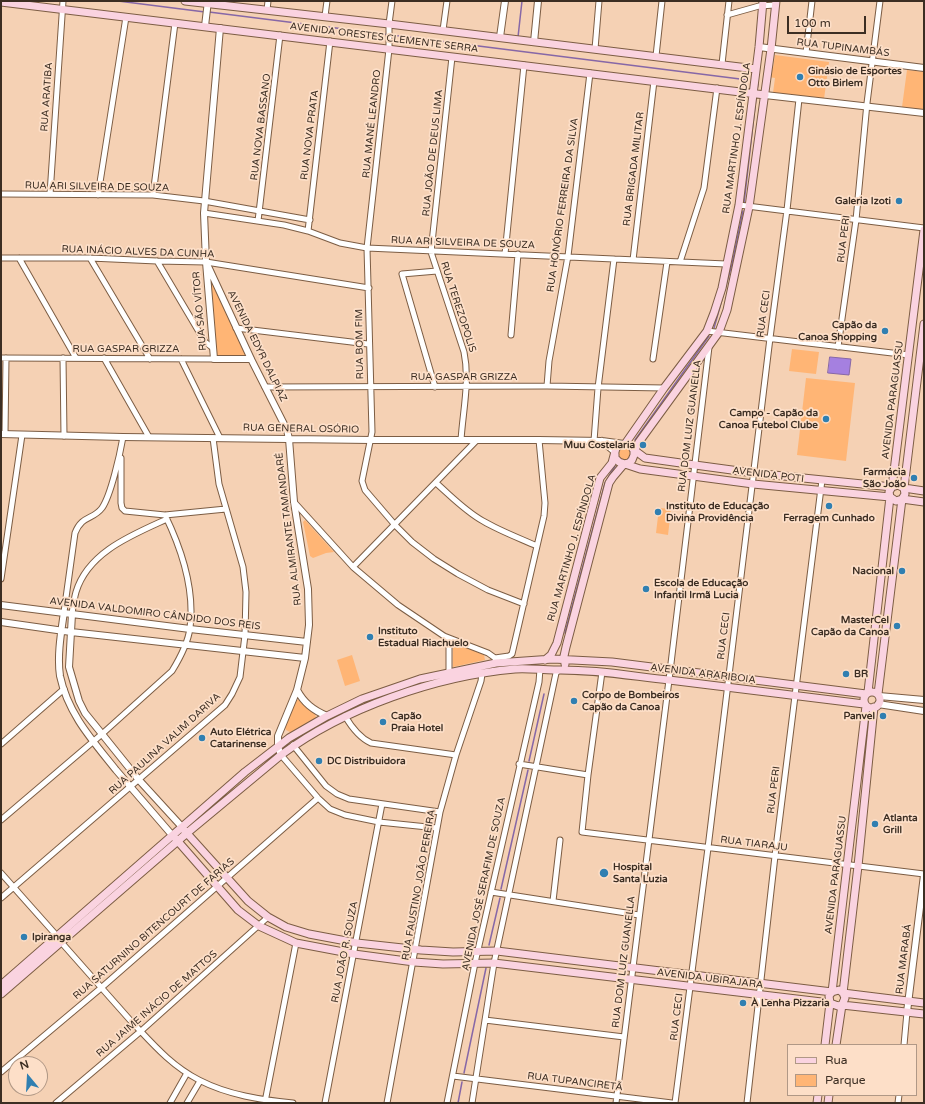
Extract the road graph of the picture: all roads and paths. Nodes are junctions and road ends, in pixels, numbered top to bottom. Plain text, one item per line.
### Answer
1 (185, 1) edge
2 (268, 1) edge
3 (327, 1) edge
4 (392, 1) edge
5 (447, 1) edge
6 (505, 1) edge
7 (538, 1) edge
8 (599, 1) edge
9 (662, 1) edge
10 (729, 1) edge
11 (812, 1) edge
12 (880, 1) edge
13 (1, 2) edge
14 (763, 3) edge
15 (775, 3) edge
16 (207, 5) edge
17 (62, 6) edge
18 (267, 10) junction
19 (727, 15) junction
20 (325, 16) junction
21 (126, 17) junction
22 (175, 23) junction
23 (205, 23) junction
24 (389, 27) junction
25 (220, 28) junction
26 (443, 30) junction
27 (280, 35) junction
28 (500, 37) junction
29 (330, 41) junction
30 (534, 42) junction
31 (759, 47) junction
32 (389, 49) junction
33 (771, 49) junction
34 (595, 50) junction
35 (806, 54) junction
36 (656, 56) junction
37 (452, 57) junction
38 (872, 61) junction
39 (722, 64) junction
40 (524, 65) junction
41 (924, 68) edge
42 (756, 69) junction
43 (590, 73) junction
44 (654, 81) junction
45 (717, 88) junction
46 (753, 93) junction
47 (765, 95) junction
48 (799, 99) junction
49 (866, 106) junction
50 (924, 113) edge
51 (1, 194) edge
52 (50, 194) junction
53 (98, 195) junction
54 (153, 195) junction
55 (204, 201) junction
56 (739, 205) junction
57 (749, 207) junction
58 (260, 210) junction
59 (787, 210) junction
60 (204, 213) junction
61 (310, 220) junction
62 (856, 220) junction
63 (258, 221) junction
64 (924, 229) edge
65 (308, 231) junction
66 (367, 248) junction
67 (431, 252) junction
68 (506, 254) junction
69 (518, 254) junction
70 (568, 256) junction
71 (1, 258) edge
72 (19, 258) junction
73 (90, 258) junction
74 (614, 259) junction
75 (633, 260) junction
76 (157, 261) junction
77 (206, 262) junction
78 (667, 262) junction
79 (680, 262) junction
80 (726, 264) junction
81 (437, 271) junction
82 (369, 288) junction
83 (924, 324) edge
84 (236, 328) junction
85 (707, 331) junction
86 (719, 332) junction
87 (511, 335) dead end
88 (770, 338) junction
89 (368, 344) junction
90 (709, 346) junction
91 (838, 347) junction
92 (213, 348) junction
93 (909, 355) junction
94 (922, 357) edge
95 (3, 358) edge
96 (63, 358) junction
97 (76, 358) junction
98 (104, 358) junction
99 (150, 358) junction
100 (181, 359) junction
101 (214, 359) junction
102 (251, 359) junction
103 (653, 359) dead end
104 (547, 386) junction
105 (265, 387) junction
106 (370, 387) junction
107 (435, 387) junction
108 (466, 387) junction
109 (598, 388) junction
110 (664, 388) junction
111 (3, 434) edge
112 (22, 435) junction
113 (64, 436) junction
114 (123, 437) junction
115 (149, 437) junction
116 (213, 438) junction
117 (220, 438) junction
118 (289, 439) junction
119 (371, 440) junction
120 (461, 440) junction
121 (477, 440) junction
122 (539, 440) junction
123 (594, 441) junction
124 (602, 442) junction
125 (625, 444) junction
126 (634, 451) junction
127 (121, 453) junction
128 (615, 453) junction
129 (624, 464) junction
130 (695, 466) junction
131 (754, 473) junction
132 (694, 476) junction
133 (822, 480) junction
134 (436, 483) junction
135 (753, 484) junction
136 (892, 487) junction
137 (904, 488) junction
138 (820, 491) junction
139 (924, 491) edge
140 (890, 497) junction
141 (902, 499) junction
142 (294, 502) junction
143 (924, 502) edge
144 (226, 509) junction
145 (166, 517) junction
146 (395, 526) junction
147 (537, 546) junction
148 (353, 567) junction
149 (1, 579) edge
150 (524, 604) junction
151 (1, 605) edge
152 (64, 612) junction
153 (72, 614) junction
154 (1, 622) edge
155 (190, 629) junction
156 (62, 630) junction
157 (71, 632) junction
158 (246, 635) junction
159 (444, 636) junction
160 (307, 642) junction
161 (186, 644) junction
162 (244, 651) junction
163 (305, 658) junction
164 (546, 659) junction
165 (565, 659) junction
166 (495, 660) junction
167 (612, 662) junction
168 (631, 664) junction
169 (69, 667) junction
170 (59, 669) junction
171 (540, 669) junction
172 (560, 669) junction
173 (670, 669) junction
174 (686, 671) junction
175 (602, 672) junction
176 (450, 673) junction
177 (611, 673) junction
178 (482, 674) junction
179 (629, 676) junction
180 (728, 676) junction
181 (755, 679) junction
182 (669, 680) junction
183 (685, 682) junction
184 (797, 684) junction
185 (74, 686) junction
186 (726, 687) junction
187 (64, 690) junction
188 (297, 690) junction
189 (754, 691) junction
190 (867, 693) junction
191 (879, 695) junction
192 (795, 696) junction
193 (924, 700) edge
194 (865, 705) junction
195 (876, 706) junction
196 (924, 711) edge
197 (328, 716) junction
198 (345, 716) junction
199 (102, 734) junction
200 (93, 741) junction
201 (1, 744) edge
202 (278, 746) junction
203 (293, 746) junction
204 (281, 755) junction
205 (456, 755) junction
206 (519, 764) junction
207 (535, 767) junction
208 (588, 775) junction
209 (139, 780) junction
210 (131, 787) junction
211 (318, 798) junction
212 (382, 804) junction
213 (440, 812) junction
214 (1, 820) edge
215 (379, 822) junction
216 (182, 827) junction
217 (437, 828) junction
218 (187, 833) junction
219 (172, 835) junction
220 (560, 840) dead end
221 (649, 840) junction
222 (178, 841) junction
223 (708, 848) junction
224 (775, 856) junction
225 (847, 864) junction
226 (858, 866) junction
227 (1, 873) edge
228 (924, 874) edge
229 (226, 878) junction
230 (217, 886) junction
231 (14, 887) junction
232 (923, 890) edge
233 (491, 892) junction
234 (508, 894) junction
235 (1, 898) edge
236 (553, 901) junction
237 (639, 914) junction
238 (268, 917) junction
239 (259, 926) junction
240 (59, 939) junction
241 (296, 943) junction
242 (357, 943) junction
243 (416, 950) junction
244 (478, 951) junction
245 (497, 951) junction
246 (354, 954) junction
247 (414, 962) junction
248 (475, 963) junction
249 (494, 963) junction
250 (633, 967) junction
251 (692, 974) junction
252 (632, 980) junction
253 (761, 983) junction
254 (1, 985) edge
255 (689, 987) junction
256 (101, 988) junction
257 (832, 992) junction
258 (843, 993) junction
259 (1, 994) edge
260 (759, 995) junction
261 (909, 1001) junction
262 (830, 1003) junction
263 (924, 1003) edge
264 (842, 1005) junction
265 (908, 1012) junction
266 (924, 1014) edge
267 (485, 1020) junction
268 (140, 1031) junction
269 (624, 1038) junction
270 (825, 1044) edge
271 (836, 1044) edge
272 (904, 1044) edge
273 (1, 1072) edge
274 (187, 1073) junction
275 (453, 1076) junction
276 (476, 1080) junction
277 (200, 1081) junction
278 (617, 1096) junction
279 (265, 1102) edge
280 (56, 1103) edge
281 (170, 1103) edge
282 (186, 1103) edge
283 (293, 1103) edge
284 (325, 1103) edge
285 (387, 1103) edge
286 (447, 1103) edge
287 (472, 1103) edge
288 (616, 1103) edge
289 (673, 1103) edge
290 (747, 1103) edge

1 - 16 main road, AVENIDA ORESTES CLEMENTE SERRA
2 - 18 street
3 - 20 street
4 - 24 street, RUA MANÉ LEANDRO
5 - 26 street
6 - 28 street
7 - 30 street
8 - 34 street
9 - 36 street
10 - 19 street
11 - 35 street
12 - 38 street, RUA PERI
13 - 17 main road, AVENIDA ORESTES CLEMENTE SERRA
14 - 15 street
14 - 19 street
14 - 31 main road, RUA MARTINHO J. ESPÍNDOLA
15 - 33 main road, RUA MARTINHO J. ESPÍNDOLA
16 - 18 main road, AVENIDA ORESTES CLEMENTE SERRA
16 - 23 street
17 - 21 main road, AVENIDA ORESTES CLEMENTE SERRA
17 - 52 street, RUA ARATIBA
18 - 20 main road, AVENIDA ORESTES CLEMENTE SERRA
19 - 39 street
20 - 24 main road, AVENIDA ORESTES CLEMENTE SERRA
21 - 22 main road, AVENIDA ORESTES CLEMENTE SERRA
21 - 53 street
22 - 23 main road, AVENIDA ORESTES CLEMENTE SERRA
22 - 54 street
23 - 25 main road, AVENIDA ORESTES CLEMENTE SERRA
24 - 26 main road, AVENIDA ORESTES CLEMENTE SERRA
24 - 32 street, RUA MANÉ LEANDRO
25 - 27 main road, AVENIDA ORESTES CLEMENTE SERRA
25 - 55 street, RUA SÃO VÍTOR
26 - 28 main road, AVENIDA ORESTES CLEMENTE SERRA
27 - 29 main road, AVENIDA ORESTES CLEMENTE SERRA
27 - 58 street, RUA NOVA BASSANO
28 - 30 main road, AVENIDA ORESTES CLEMENTE SERRA
29 - 32 main road, AVENIDA ORESTES CLEMENTE SERRA
29 - 61 street, RUA NOVA PRATA
30 - 34 main road, AVENIDA ORESTES CLEMENTE SERRA
31 - 33 street, RUA TUPINAMBÁS
31 - 42 main road, RUA MARTINHO J. ESPÍNDOLA
32 - 37 main road, AVENIDA ORESTES CLEMENTE SERRA
32 - 66 street, RUA MANÉ LEANDRO
33 - 35 street, RUA TUPINAMBÁS
33 - 47 main road, RUA MARTINHO J. ESPÍNDOLA
34 - 36 main road, AVENIDA ORESTES CLEMENTE SERRA
35 - 38 street, RUA TUPINAMBÁS
36 - 39 main road, AVENIDA ORESTES CLEMENTE SERRA
37 - 40 main road, AVENIDA ORESTES CLEMENTE SERRA
37 - 67 street, RUA JOÃO DE DEUS LIMA
38 - 41 street, RUA TUPINAMBÁS
38 - 49 street, RUA PERI
39 - 42 main road, AVENIDA ORESTES CLEMENTE SERRA
40 - 43 main road, AVENIDA ORESTES CLEMENTE SERRA
40 - 68 street
42 - 46 main road, RUA MARTINHO J. ESPÍNDOLA
43 - 44 main road, AVENIDA ORESTES CLEMENTE SERRA
43 - 70 street, RUA HONÓRIO FERREIRA DA SILVA
44 - 45 main road, AVENIDA ORESTES CLEMENTE SERRA
44 - 75 street, RUA BRIGADA MILITAR
45 - 46 main road, AVENIDA ORESTES CLEMENTE SERRA
45 - 79 street
46 - 47 main road, AVENIDA ORESTES CLEMENTE SERRA
46 - 56 main road, RUA MARTINHO J. ESPÍNDOLA
47 - 48 street
47 - 57 main road, RUA MARTINHO J. ESPÍNDOLA
48 - 49 street
48 - 59 street, RUA CECI
49 - 50 street
49 - 62 street, RUA PERI
51 - 52 street, RUA ARI SILVEIRA DE SOUZA
52 - 53 street, RUA ARI SILVEIRA DE SOUZA
53 - 54 street, RUA ARI SILVEIRA DE SOUZA
54 - 55 street, RUA ARI SILVEIRA DE SOUZA
55 - 58 street, RUA ARI SILVEIRA DE SOUZA
55 - 60 street, RUA SÃO VÍTOR
56 - 57 street
56 - 80 main road, RUA MARTINHO J. ESPÍNDOLA
57 - 59 street
57 - 86 main road, RUA MARTINHO J. ESPÍNDOLA
58 - 61 street, RUA ARI SILVEIRA DE SOUZA
58 - 63 street, RUA NOVA BASSANO
59 - 62 street
59 - 88 street, RUA CECI
60 - 63 street, RUA ARI SILVEIRA DE SOUZA
60 - 77 street, RUA SÃO VÍTOR
61 - 65 street, RUA NOVA PRATA
62 - 64 street
62 - 91 street, RUA PERI
63 - 65 street, RUA ARI SILVEIRA DE SOUZA
64 - 93 main road, AVENIDA PARAGUASSU
65 - 66 street, RUA ARI SILVEIRA DE SOUZA
66 - 67 street, RUA ARI SILVEIRA DE SOUZA
66 - 82 street, RUA BOM FIM
67 - 68 street, RUA ARI SILVEIRA DE SOUZA
67 - 81 street, RUA TEREZOPOLIS
68 - 69 street, RUA ARI SILVEIRA DE SOUZA
69 - 70 street, RUA ARI SILVEIRA DE SOUZA
69 - 87 street
70 - 74 street, RUA ARI SILVEIRA DE SOUZA
70 - 104 street, RUA HONÓRIO FERREIRA DA SILVA
71 - 72 street, RUA INÁCIO ALVES DA CUNHA
72 - 73 street, RUA INÁCIO ALVES DA CUNHA
72 - 97 street
73 - 76 street, RUA INÁCIO ALVES DA CUNHA
73 - 99 street
74 - 75 street, RUA ARI SILVEIRA DE SOUZA
74 - 109 street
75 - 78 street, RUA ARI SILVEIRA DE SOUZA
76 - 77 street, RUA INÁCIO ALVES DA CUNHA
76 - 92 street
77 - 82 street, RUA INÁCIO ALVES DA CUNHA
77 - 84 street, AVENIDA EDYR DALPIAZ
77 - 92 street, RUA SÃO VÍTOR
78 - 79 street, RUA ARI SILVEIRA DE SOUZA
78 - 103 street
79 - 80 street, RUA ARI SILVEIRA DE SOUZA
80 - 85 main road, RUA MARTINHO J. ESPÍNDOLA
81 - 107 street
81 - 108 street, RUA TEREZOPOLIS
82 - 89 street, RUA BOM FIM
83 - 94 main road
84 - 89 street
84 - 102 street, AVENIDA EDYR DALPIAZ
85 - 86 street
85 - 110 main road, RUA MARTINHO J. ESPÍNDOLA
86 - 88 street
86 - 90 main road, RUA MARTINHO J. ESPÍNDOLA
88 - 91 street
88 - 131 street, RUA CECI
89 - 106 street, RUA BOM FIM
90 - 126 main road, RUA MARTINHO J. ESPÍNDOLA
90 - 130 street, RUA DOM LUIZ GUANELLA
91 - 93 street
92 - 101 street, RUA SÃO VÍTOR
93 - 136 main road, AVENIDA PARAGUASSU
94 - 137 main road
95 - 96 street, RUA GASPAR GRIZZA
95 - 111 street
96 - 97 street, RUA GASPAR GRIZZA
96 - 113 street
97 - 98 street, RUA GASPAR GRIZZA
98 - 99 street, RUA GASPAR GRIZZA
98 - 115 street
99 - 100 street, RUA GASPAR GRIZZA
100 - 101 street, RUA GASPAR GRIZZA
100 - 117 street
101 - 102 street, RUA GASPAR GRIZZA
102 - 105 street, AVENIDA EDYR DALPIAZ
104 - 108 street, RUA GASPAR GRIZZA
104 - 109 street, RUA GASPAR GRIZZA
105 - 106 street, RUA GASPAR GRIZZA
105 - 118 street, AVENIDA EDYR DALPIAZ
106 - 107 street, RUA GASPAR GRIZZA
106 - 119 street, RUA BOM FIM
107 - 108 street, RUA GASPAR GRIZZA
108 - 120 street, RUA TEREZOPOLIS
109 - 110 street, RUA GASPAR GRIZZA
109 - 123 street
110 - 125 main road, RUA MARTINHO J. ESPÍNDOLA
111 - 112 street, RUA GENERAL OSÓRIO
112 - 113 street, RUA GENERAL OSÓRIO
112 - 149 street
113 - 114 street, RUA GENERAL OSÓRIO
114 - 115 street, RUA GENERAL OSÓRIO
114 - 127 street
115 - 116 street, RUA GENERAL OSÓRIO
116 - 117 street, RUA GENERAL OSÓRIO
116 - 144 street, RUA PAULINA VALIM DARIVA
117 - 118 street, RUA GENERAL OSÓRIO
118 - 119 street, RUA GENERAL OSÓRIO
118 - 142 street, RUA ALMIRANTE TAMANDARÉ
119 - 120 street, RUA GENERAL OSÓRIO
119 - 146 street, RUA BOM FIM
120 - 121 street, RUA GENERAL OSÓRIO
121 - 122 street, RUA GENERAL OSÓRIO
121 - 134 street
122 - 123 street, RUA GENERAL OSÓRIO
122 - 147 street
123 - 124 street, RUA GENERAL OSÓRIO
124 - 125 street, RUA GENERAL OSÓRIO
124 - 128 street
125 - 126 main road, AVENIDA POTI
125 - 128 main road, RUA MARTINHO J. ESPÍNDOLA
126 - 129 main road, RUA MARTINHO J. ESPÍNDOLA
126 - 130 main road, AVENIDA POTI
127 - 145 street
127 - 152 street
128 - 129 main road
128 - 164 main road, RUA MARTINHO J. ESPÍNDOLA
129 - 132 main road, AVENIDA POTI
129 - 165 main road, RUA MARTINHO J. ESPÍNDOLA
130 - 131 main road, AVENIDA POTI
130 - 132 street, RUA DOM LUIZ GUANELLA
131 - 133 main road, AVENIDA POTI
131 - 135 street, RUA CECI
132 - 135 main road, AVENIDA POTI
132 - 173 street, RUA DOM LUIZ GUANELLA
133 - 136 main road, AVENIDA POTI
133 - 138 street, RUA PERI
134 - 146 street
134 - 147 street
135 - 138 main road, AVENIDA POTI
135 - 180 street, RUA CECI
136 - 137 main road, AVENIDA POTI
136 - 140 main road, AVENIDA PARAGUASSU
137 - 139 main road, AVENIDA POTI
137 - 141 main road
138 - 140 main road, AVENIDA POTI
138 - 184 street, RUA PERI
140 - 141 main road, AVENIDA POTI
140 - 190 main road, AVENIDA PARAGUASSU
141 - 143 main road, AVENIDA POTI
141 - 191 main road
142 - 148 street
142 - 160 street, RUA ALMIRANTE TAMANDARÉ
144 - 145 street
144 - 158 street, RUA PAULINA VALIM DARIVA
145 - 153 street
145 - 155 street
146 - 148 street
146 - 150 street, RUA BOM FIM
147 - 150 street
148 - 159 street
150 - 166 street
151 - 152 street, AVENIDA VALDOMIRO CÂNDIDO DOS REIS
152 - 153 street, AVENIDA VALDOMIRO CÂNDIDO DOS REIS
152 - 156 street
153 - 155 street, AVENIDA VALDOMIRO CÂNDIDO DOS REIS
153 - 157 street
154 - 156 street
155 - 158 street, AVENIDA VALDOMIRO CÂNDIDO DOS REIS
155 - 161 street
156 - 157 street
156 - 170 street
157 - 161 street
157 - 169 street
158 - 160 street, AVENIDA VALDOMIRO CÂNDIDO DOS REIS
158 - 162 street, RUA PAULINA VALIM DARIVA
159 - 166 street
159 - 176 street
160 - 163 street, RUA ALMIRANTE TAMANDARÉ
161 - 162 street
161 - 199 street
162 - 163 street
162 - 209 street, RUA PAULINA VALIM DARIVA
163 - 188 street, RUA ALMIRANTE TAMANDARÉ
164 - 165 main road, AVENIDA ARARIBOIA
164 - 166 main road, AVENIDA ARARIBOIA
164 - 171 main road, RUA MARTINHO J. ESPÍNDOLA
165 - 167 main road, AVENIDA ARARIBOIA
165 - 172 main road, RUA MARTINHO J. ESPÍNDOLA
166 - 176 main road, AVENIDA ARARIBOIA
167 - 168 main road, AVENIDA ARARIBOIA
167 - 177 main road
168 - 173 main road, AVENIDA ARARIBOIA
168 - 179 main road
169 - 170 street
169 - 185 street
170 - 187 street
171 - 172 main road, AVENIDA ARARIBOIA
171 - 178 main road, AVENIDA ARARIBOIA
171 - 206 street, AVENIDA JOSÉ SERAFIM DE SOUZA
172 - 175 main road, AVENIDA ARARIBOIA
172 - 207 street
173 - 174 main road, AVENIDA ARARIBOIA
173 - 182 street, RUA DOM LUIZ GUANELLA
174 - 180 main road, AVENIDA ARARIBOIA
174 - 183 main road
175 - 177 main road, AVENIDA ARARIBOIA
175 - 208 street
176 - 197 main road, AVENIDA ARARIBOIA
177 - 179 main road, AVENIDA ARARIBOIA
178 - 198 main road, AVENIDA ARARIBOIA
178 - 205 street, RUA FAUSTINO JOÃO PEREIRA
179 - 182 main road, AVENIDA ARARIBOIA
180 - 181 main road, AVENIDA ARARIBOIA
180 - 186 street, RUA CECI
181 - 184 main road, AVENIDA ARARIBOIA
181 - 189 main road
182 - 183 main road, AVENIDA ARARIBOIA
182 - 221 street, RUA DOM LUIZ GUANELLA
183 - 186 main road, AVENIDA ARARIBOIA
184 - 190 main road, AVENIDA ARARIBOIA
184 - 192 street, RUA PERI
185 - 187 street
185 - 199 street
186 - 189 main road, AVENIDA ARARIBOIA
186 - 223 street, RUA CECI
187 - 200 street
187 - 201 street
188 - 197 street
188 - 202 street, RUA ALMIRANTE TAMANDARÉ
189 - 192 main road, AVENIDA ARARIBOIA
190 - 191 main road
190 - 194 main road
191 - 193 street
191 - 195 main road
192 - 194 main road, AVENIDA ARARIBOIA
192 - 224 street, RUA PERI
194 - 195 main road
194 - 225 main road, AVENIDA PARAGUASSU
195 - 196 street
195 - 226 main road, AVENIDA PARAGUASSU
197 - 202 main road, AVENIDA ARARIBOIA
198 - 203 main road, AVENIDA ARARIBOIA
198 - 205 street
199 - 200 street
199 - 209 street
200 - 210 street
200 - 214 street
202 - 204 street, RUA ALMIRANTE TAMANDARÉ
202 - 216 main road, AVENIDA ARARIBOIA
203 - 204 main road, AVENIDA ARARIBOIA
203 - 212 street
204 - 211 street
204 - 218 main road, AVENIDA ARARIBOIA
205 - 213 street, RUA FAUSTINO JOÃO PEREIRA
206 - 207 street
206 - 233 street, AVENIDA JOSÉ SERAFIM DE SOUZA
207 - 208 street
207 - 234 street
208 - 221 street, RUA TIARAJU
209 - 210 street, RUA PAULINA VALIM DARIVA
209 - 216 street
210 - 219 street
210 - 231 street, RUA PAULINA VALIM DARIVA
211 - 215 street
211 - 229 street, RUA SATURNINO BITENCOURT DE FARIAS
212 - 213 street
212 - 215 street, RUA JOÃO R. SOUZA
213 - 217 street, RUA FAUSTINO JOÃO PEREIRA
215 - 217 street
215 - 242 street, RUA JOÃO R. SOUZA
216 - 218 main road, AVENIDA UBIRAJARA
216 - 219 main road, AVENIDA ARARIBOIA
217 - 243 street, RUA FAUSTINO JOÃO PEREIRA
218 - 222 main road, AVENIDA ARARIBOIA
218 - 229 main road, AVENIDA UBIRAJARA
219 - 222 main road, AVENIDA UBIRAJARA
219 - 240 main road, AVENIDA ARARIBOIA
220 - 236 street
221 - 223 street, RUA TIARAJU
221 - 237 street, RUA DOM LUIZ GUANELLA
222 - 230 main road, AVENIDA UBIRAJARA
222 - 240 main road, AVENIDA ARARIBOIA
223 - 224 street, RUA TIARAJU
223 - 251 street, RUA CECI
224 - 225 street, RUA TIARAJU
224 - 253 street, RUA PERI
225 - 226 street, RUA TIARAJU
225 - 257 main road, AVENIDA PARAGUASSU
226 - 228 street, RUA TIARAJU
226 - 258 main road, AVENIDA PARAGUASSU
227 - 231 street
228 - 232 street, RUA MARABÁ
229 - 230 street, RUA SATURNINO BITENCOURT DE FARIAS
229 - 238 main road, AVENIDA UBIRAJARA
230 - 239 main road, AVENIDA UBIRAJARA
230 - 256 street, RUA SATURNINO BITENCOURT DE FARIAS
231 - 235 street, RUA PAULINA VALIM DARIVA
231 - 240 street
232 - 261 street, RUA MARABÁ
233 - 234 street
233 - 244 street, AVENIDA JOSÉ SERAFIM DE SOUZA
234 - 236 street
234 - 245 street
236 - 237 street
237 - 250 street, RUA DOM LUIZ GUANELLA
238 - 239 street, RUA JAIME INÁCIO DE MATTOS
238 - 242 main road, AVENIDA UBIRAJARA
239 - 241 main road, AVENIDA UBIRAJARA
239 - 268 street, RUA JAIME INÁCIO DE MATTOS
240 - 254 main road
240 - 256 street
240 - 259 main road
241 - 246 main road, AVENIDA UBIRAJARA
241 - 279 street
242 - 243 main road, AVENIDA UBIRAJARA
242 - 246 street, RUA JOÃO R. SOUZA
243 - 244 main road, AVENIDA UBIRAJARA
243 - 247 street, RUA FAUSTINO JOÃO PEREIRA
244 - 245 main road, AVENIDA UBIRAJARA
244 - 248 street, AVENIDA JOSÉ SERAFIM DE SOUZA
245 - 249 street
245 - 250 main road, AVENIDA UBIRAJARA
246 - 247 main road, AVENIDA UBIRAJARA
246 - 284 street, RUA JOÃO R. SOUZA
247 - 248 main road, AVENIDA UBIRAJARA
247 - 285 street, RUA FAUSTINO JOÃO PEREIRA
248 - 249 main road, AVENIDA UBIRAJARA
248 - 275 street, AVENIDA JOSÉ SERAFIM DE SOUZA
249 - 252 main road, AVENIDA UBIRAJARA
249 - 267 street
250 - 251 main road, AVENIDA UBIRAJARA
250 - 252 street, RUA DOM LUIZ GUANELLA
251 - 253 main road, AVENIDA UBIRAJARA
251 - 255 street, RUA CECI
252 - 255 main road, AVENIDA UBIRAJARA
252 - 269 street, RUA DOM LUIZ GUANELLA
253 - 257 main road, AVENIDA UBIRAJARA
253 - 260 street, RUA PERI
255 - 260 main road, AVENIDA UBIRAJARA
255 - 289 street, RUA CECI
256 - 268 street
256 - 273 street, RUA SATURNINO BITENCOURT DE FARIAS
257 - 258 main road, AVENIDA UBIRAJARA
257 - 262 main road, AVENIDA PARAGUASSU
258 - 261 main road, AVENIDA UBIRAJARA
258 - 264 main road, AVENIDA PARAGUASSU
260 - 262 main road, AVENIDA UBIRAJARA
260 - 290 street, RUA PERI
261 - 263 main road, AVENIDA UBIRAJARA
261 - 265 street, RUA MARABÁ
262 - 264 main road, AVENIDA UBIRAJARA
262 - 270 main road, AVENIDA PARAGUASSU
264 - 265 main road, AVENIDA UBIRAJARA
264 - 271 main road, AVENIDA PARAGUASSU
265 - 266 main road, AVENIDA UBIRAJARA
265 - 272 street, RUA MARABÁ
267 - 269 street
267 - 276 street
268 - 274 street
268 - 280 street, RUA JAIME INÁCIO DE MATTOS
269 - 278 street, RUA DOM LUIZ GUANELLA
274 - 277 street
274 - 281 street
275 - 276 street, RUA TUPANCIRETÃ
275 - 286 street, AVENIDA JOSÉ SERAFIM DE SOUZA
276 - 278 street, RUA TUPANCIRETÃ
276 - 287 street
277 - 279 street
277 - 282 street
278 - 288 street, RUA DOM LUIZ GUANELLA
278 - 289 street, RUA TUPANCIRETÃ
279 - 283 street

